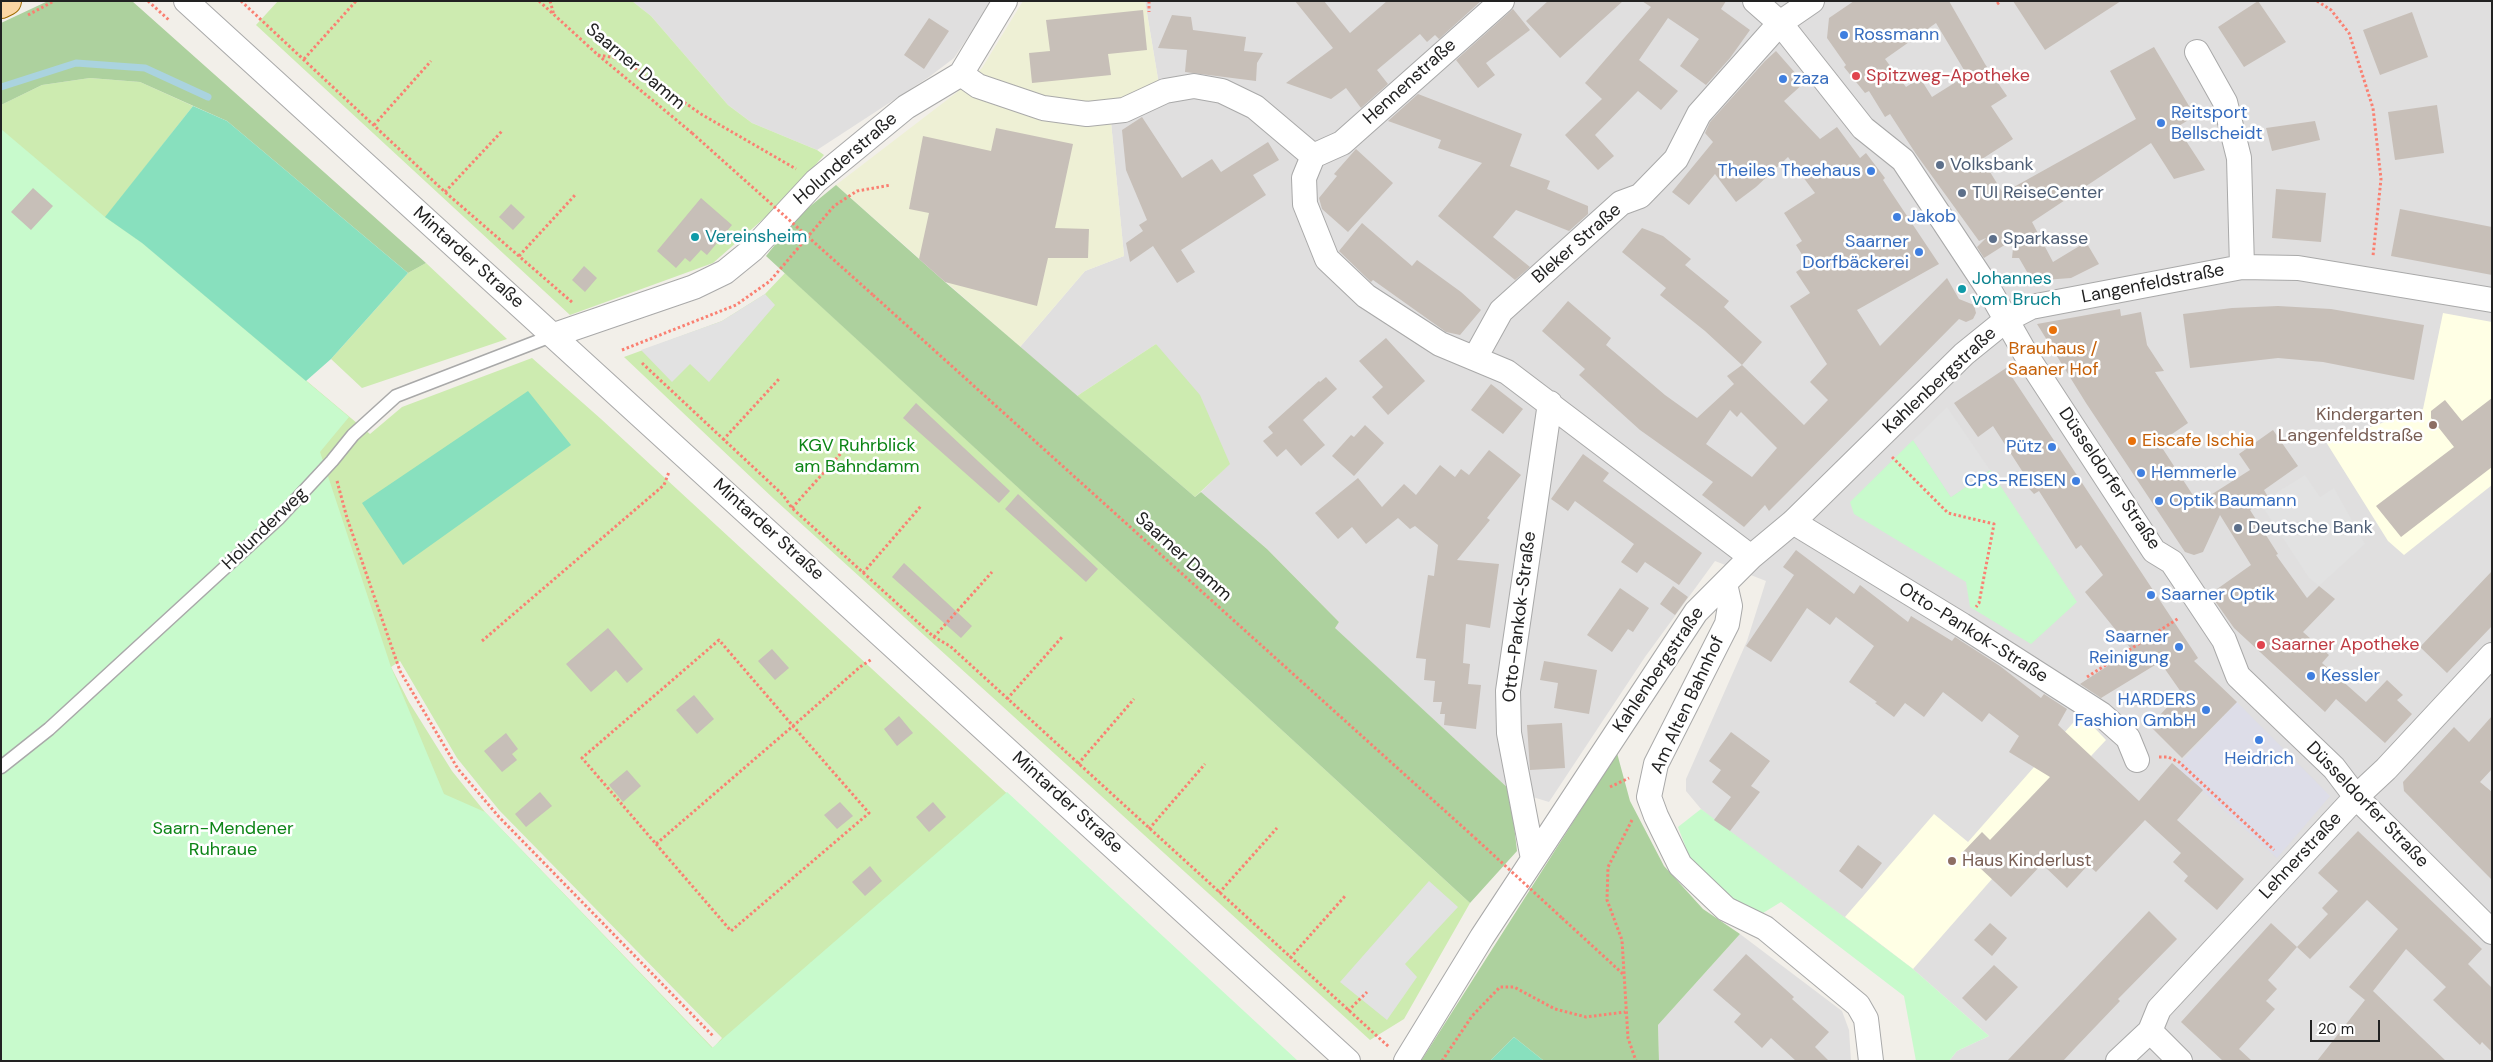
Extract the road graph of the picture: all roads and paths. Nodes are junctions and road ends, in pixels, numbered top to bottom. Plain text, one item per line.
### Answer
1 (7, 1) edge
2 (186, 1) edge
3 (241, 1) edge
4 (356, 1) edge
5 (539, 1) edge
6 (550, 1) edge
7 (1005, 1) edge
8 (1149, 1) edge
9 (1502, 1) edge
10 (1755, 1) edge
11 (1812, 1) edge
12 (2001, 1) edge
13 (2316, 1) edge
14 (1, 4) edge
15 (1997, 4) dead end
16 (1149, 12) dead end
17 (555, 16) junction
18 (1780, 23) junction
19 (2197, 52) dead end
20 (598, 55) junction
21 (304, 59) junction
22 (431, 61) dead end
23 (961, 74) junction
24 (374, 125) junction
25 (503, 130) dead end
26 (1313, 156) junction
27 (816, 181) junction
28 (446, 192) junction
29 (576, 194) dead end
30 (520, 256) junction
31 (2242, 267) junction
32 (2366, 279) junction
33 (2492, 300) edge
34 (2006, 320) junction
35 (594, 322) junction
36 (554, 335) junction
37 (1475, 358) junction
38 (642, 363) dead end
39 (779, 379) dead end
40 (1550, 403) junction
41 (724, 440) junction
42 (851, 442) dead end
43 (682, 452) junction
44 (1891, 456) dead end
45 (332, 461) junction
46 (921, 506) dead end
47 (792, 508) junction
48 (1793, 522) junction
49 (1751, 557) junction
50 (992, 572) dead end
51 (863, 573) junction
52 (1725, 584) junction
53 (2179, 618) dead end
54 (1962, 625) junction
55 (1063, 636) dead end
56 (934, 637) junction
57 (482, 641) dead end
58 (891, 642) junction
59 (2492, 655) edge
60 (2065, 692) junction
61 (1007, 699) junction
62 (1134, 699) dead end
63 (794, 726) junction
64 (2137, 760) joint
65 (1078, 764) junction
66 (1205, 764) dead end
67 (1, 767) edge
68 (1649, 797) junction
69 (2356, 797) junction
70 (1148, 828) junction
71 (1277, 828) dead end
72 (656, 844) junction
73 (2280, 855) dead end
74 (1533, 859) junction
75 (1219, 893) junction
76 (1346, 895) dead end
77 (2492, 932) edge
78 (1290, 958) junction
79 (1624, 975) junction
80 (1366, 992) dead end
81 (1348, 1011) junction
82 (1625, 1012) junction
83 (2150, 1031) junction
84 (714, 1037) dead end
85 (1398, 1054) edge
86 (1348, 1061) edge
87 (1442, 1061) edge
88 (1636, 1061) edge
89 (1871, 1061) edge
90 (2118, 1061) edge
91 (2180, 1061) edge

1 - 14 main road
2 - 36 street, Mintarder Straße
3 - 21 path
4 - 21 path
5 - 17 path, Saarner Damm
6 - 17 path
7 - 23 street, Holunderstraße
8 - 16 path
9 - 26 street, Hennenstraße
10 - 18 street, Düsseldorfer Straße
11 - 18 street, Bleker Straße
12 - 15 path
13 - 32 path
17 - 20 path, Saarner Damm
18 - 34 street, Düsseldorfer Straße
18 - 37 street, Bleker Straße
19 - 31 street, Langenfeldstraße
20 - 27 path
20 - 79 path, Saarner Damm, bridge
21 - 24 path
22 - 24 path
23 - 26 street
23 - 27 street, Holunderstraße
24 - 28 path
25 - 28 path
26 - 37 street
27 - 35 street, Holunderstraße
28 - 30 path
29 - 30 path
30 - 35 path
31 - 32 street, Langenfeldstraße
31 - 34 street, Langenfeldstraße
32 - 33 street, Langenfeldstraße
34 - 48 street, Kahlenbergstraße
34 - 69 street, Düsseldorfer Straße
35 - 36 street, Holunderstraße
36 - 43 street, Mintarder Straße
36 - 45 lane, Holunderweg
37 - 40 street
38 - 41 path
39 - 41 path
40 - 49 street
40 - 74 street, Otto-Pankok-Straße
41 - 47 path
42 - 47 path
43 - 57 path
43 - 58 street, Mintarder Straße
44 - 54 path
45 - 67 lane, Holunderweg
45 - 84 path
46 - 51 path
47 - 51 path
48 - 49 street, Kahlenbergstraße
48 - 54 street, Otto-Pankok-Straße
49 - 52 street, Kahlenbergstraße
50 - 56 path
51 - 56 path
52 - 68 street, Am Alten Bahnhof
52 - 74 street, Kahlenbergstraße
53 - 60 path
54 - 60 street, Otto-Pankok-Straße
55 - 61 path
56 - 61 path
58 - 63 path
58 - 86 street, Mintarder Straße
59 - 69 street, Lehnerstraße
60 - 64 street, Otto-Pankok-Straße
61 - 65 path
62 - 65 path
63 - 72 path
63 - 72 path
63 - 72 path
64 - 73 path
65 - 70 path
66 - 70 path
68 - 79 path
68 - 89 street, Am Alten Bahnhof
69 - 77 street, Düsseldorfer Straße
69 - 83 street, Lehnerstraße
70 - 75 path
71 - 75 path
74 - 85 street, Kahlenbergstraße
75 - 78 path
76 - 78 path
78 - 81 path
79 - 82 path
80 - 81 path
81 - 85 path
82 - 87 path
82 - 88 path
83 - 90 street, Lehnerstraße
83 - 91 street

